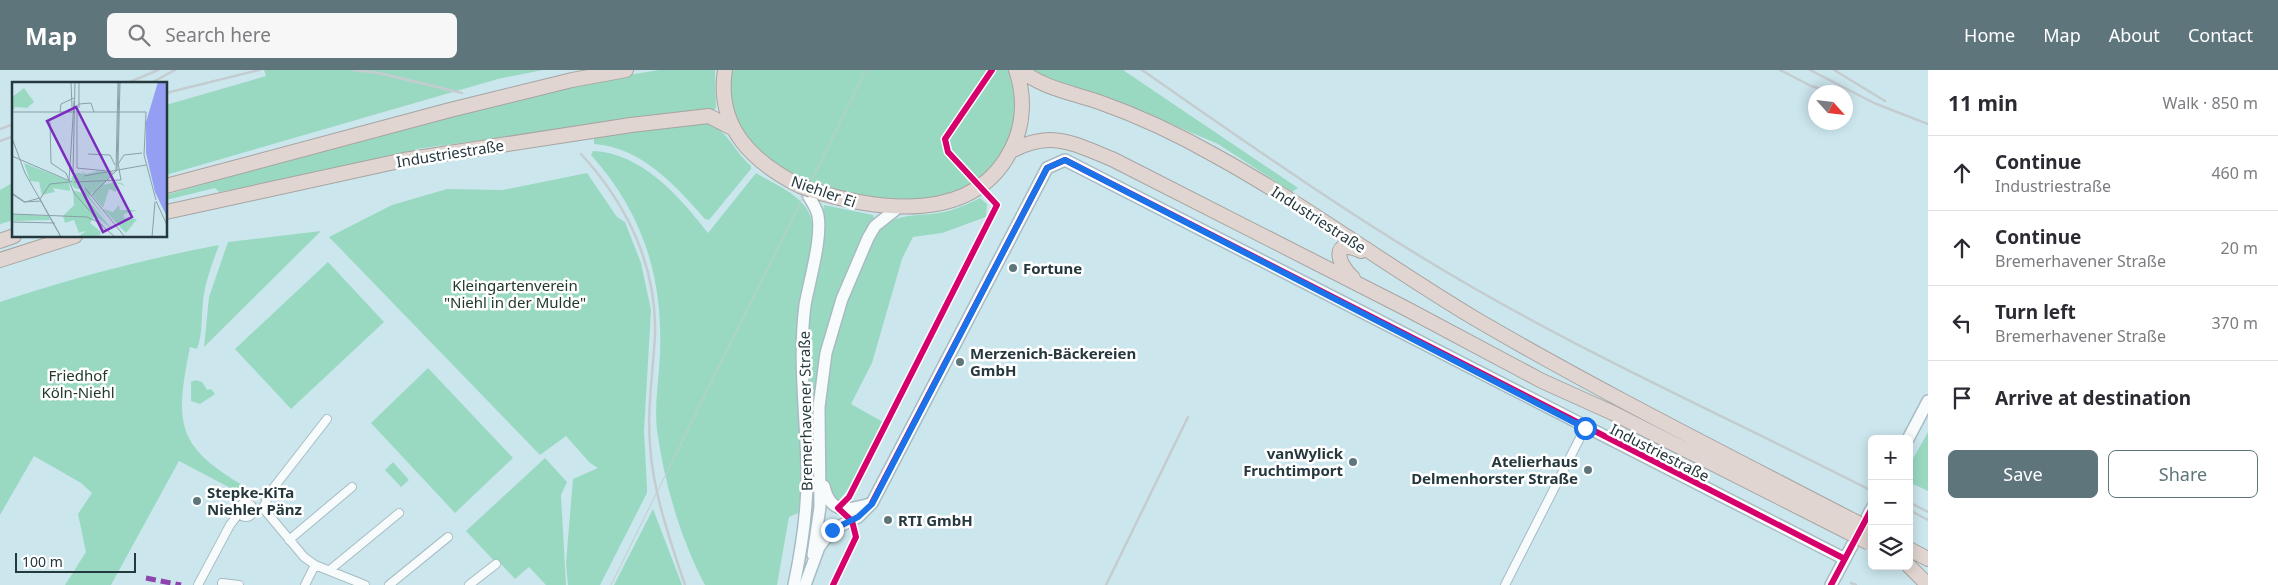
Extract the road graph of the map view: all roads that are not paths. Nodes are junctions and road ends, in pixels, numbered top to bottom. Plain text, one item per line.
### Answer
1 (626, 70) edge
2 (725, 70) edge
3 (1016, 70) edge
4 (1020, 70) edge
5 (734, 129) junction
6 (1011, 151) junction
7 (1091, 172) joint
8 (168, 185) edge
9 (806, 190) junction
10 (899, 207) junction
11 (168, 212) edge
12 (12, 237) edge
13 (69, 238) edge
14 (0, 241) edge
15 (0, 260) edge
16 (1387, 264) junction
17 (1367, 290) junction
18 (1928, 401) edge
19 (327, 418) dead end
20 (1585, 428) junction
21 (1910, 435) edge
22 (821, 474) junction
23 (352, 487) dead end
24 (872, 504) junction
25 (262, 508) junction
26 (806, 510) junction
27 (400, 513) dead end
28 (1868, 516) edge
29 (1849, 526) junction
30 (817, 528) junction
31 (832, 530) junction
32 (448, 537) dead end
33 (1868, 537) edge
34 (289, 540) junction
35 (1913, 558) edge
36 (1928, 558) edge
37 (1845, 559) junction
38 (1913, 560) edge
39 (1913, 562) edge
40 (496, 564) dead end
41 (315, 565) junction
42 (811, 566) junction
43 (331, 570) junction
44 (1928, 573) edge
45 (222, 583) dead end
46 (198, 585) edge
47 (239, 585) edge
48 (305, 585) edge
49 (365, 585) edge
50 (389, 585) edge
51 (469, 585) edge
52 (794, 585) edge
53 (805, 585) edge
54 (1505, 585) edge
55 (1832, 585) edge
56 (1928, 585) edge

1 - 8 highway
2 - 5 highway, Niehler Ei
3 - 6 highway, Niehler Ei
4 - 16 highway, Industriestraße
5 - 9 highway, Niehler Ei
5 - 11 highway, Industriestraße
6 - 10 highway, Niehler Ei
6 - 17 highway, Industriestraße
7 - 20 street, Industriestraße
7 - 24 street, Bremerhavener Straße
9 - 10 highway, Niehler Ei
9 - 26 street, Bremerhavener Straße
10 - 22 street, Bremerhavener Straße
12 - 14 highway
13 - 15 highway
16 - 17 highway
16 - 29 highway, Industriestraße
17 - 29 highway, Industriestraße
18 - 21 street
19 - 25 street
20 - 37 street, Industriestraße
20 - 54 street
22 - 24 street, Bremerhavener Straße
22 - 30 street, Bremerhavener Straße
23 - 34 street
24 - 31 street, Bremerhavener Straße
25 - 34 street
25 - 46 street
26 - 30 street, Bremerhavener Straße
26 - 52 street, Bremerhavener Straße
27 - 43 street
28 - 37 street
29 - 33 highway, Industriestraße, bridge
30 - 31 street
30 - 42 street, Bremerhavener Straße
31 - 42 street, Bremerhavener Straße
32 - 50 street
34 - 41 street
35 - 36 highway
37 - 55 street
38 - 44 highway
39 - 56 highway
40 - 51 street
41 - 43 street
41 - 48 street
42 - 53 street, Bremerhavener Straße
43 - 49 street
45 - 47 street

